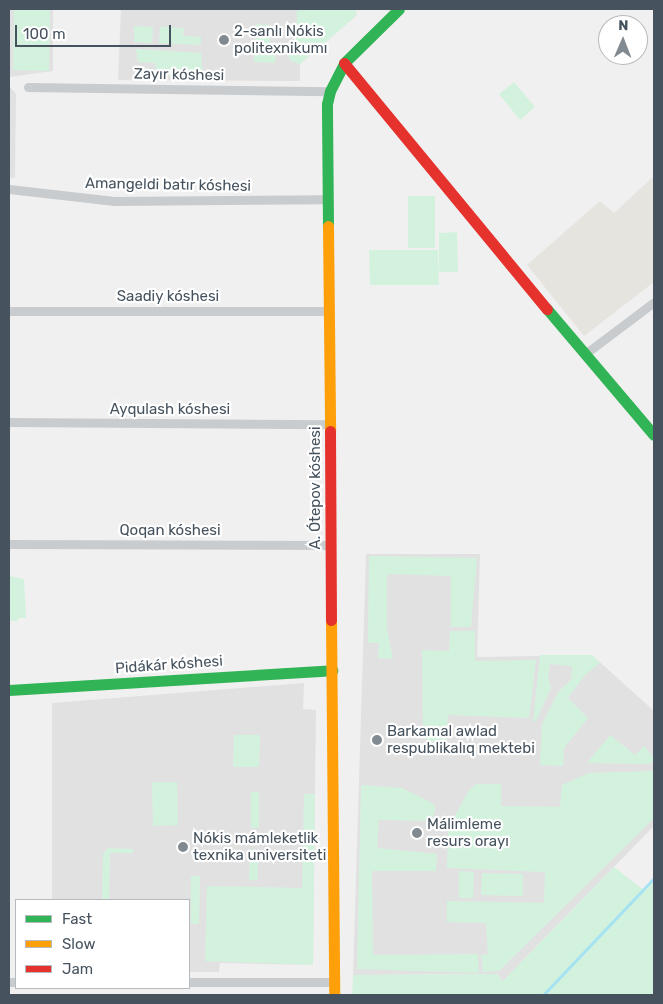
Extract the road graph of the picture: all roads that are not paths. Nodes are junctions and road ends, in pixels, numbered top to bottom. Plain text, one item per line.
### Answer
1 (397, 9) edge
2 (344, 63) junction
3 (28, 87) dead end
4 (330, 91) junction
5 (9, 189) edge
6 (328, 200) junction
7 (654, 302) edge
8 (9, 311) edge
9 (328, 311) junction
10 (585, 354) junction
11 (9, 422) edge
12 (331, 424) junction
13 (654, 435) edge
14 (9, 544) edge
15 (330, 545) junction
16 (332, 670) junction
17 (9, 690) edge
18 (190, 982) edge
19 (334, 982) junction
20 (334, 995) edge

1 - 2 main road, A. Ótepov kóshesi
2 - 4 main road, A. Ótepov kóshesi
2 - 10 main road
3 - 4 street, Zayır kóshesi
4 - 6 main road, A. Ótepov kóshesi
5 - 6 street, Amangeldi batır kóshesi
6 - 9 main road, A. Ótepov kóshesi
7 - 10 street
8 - 9 street, Saadiy kóshesi
9 - 12 main road, A. Ótepov kóshesi
10 - 13 main road
11 - 12 street, Ayqulash kóshesi
12 - 15 main road, A. Ótepov kóshesi
14 - 15 street, Qoqan kóshesi
15 - 16 main road, A. Ótepov kóshesi
16 - 17 main road, Pidákár kóshesi
16 - 19 main road, A. Ótepov kóshesi
18 - 19 street
19 - 20 main road, A. Ótepov kóshesi

